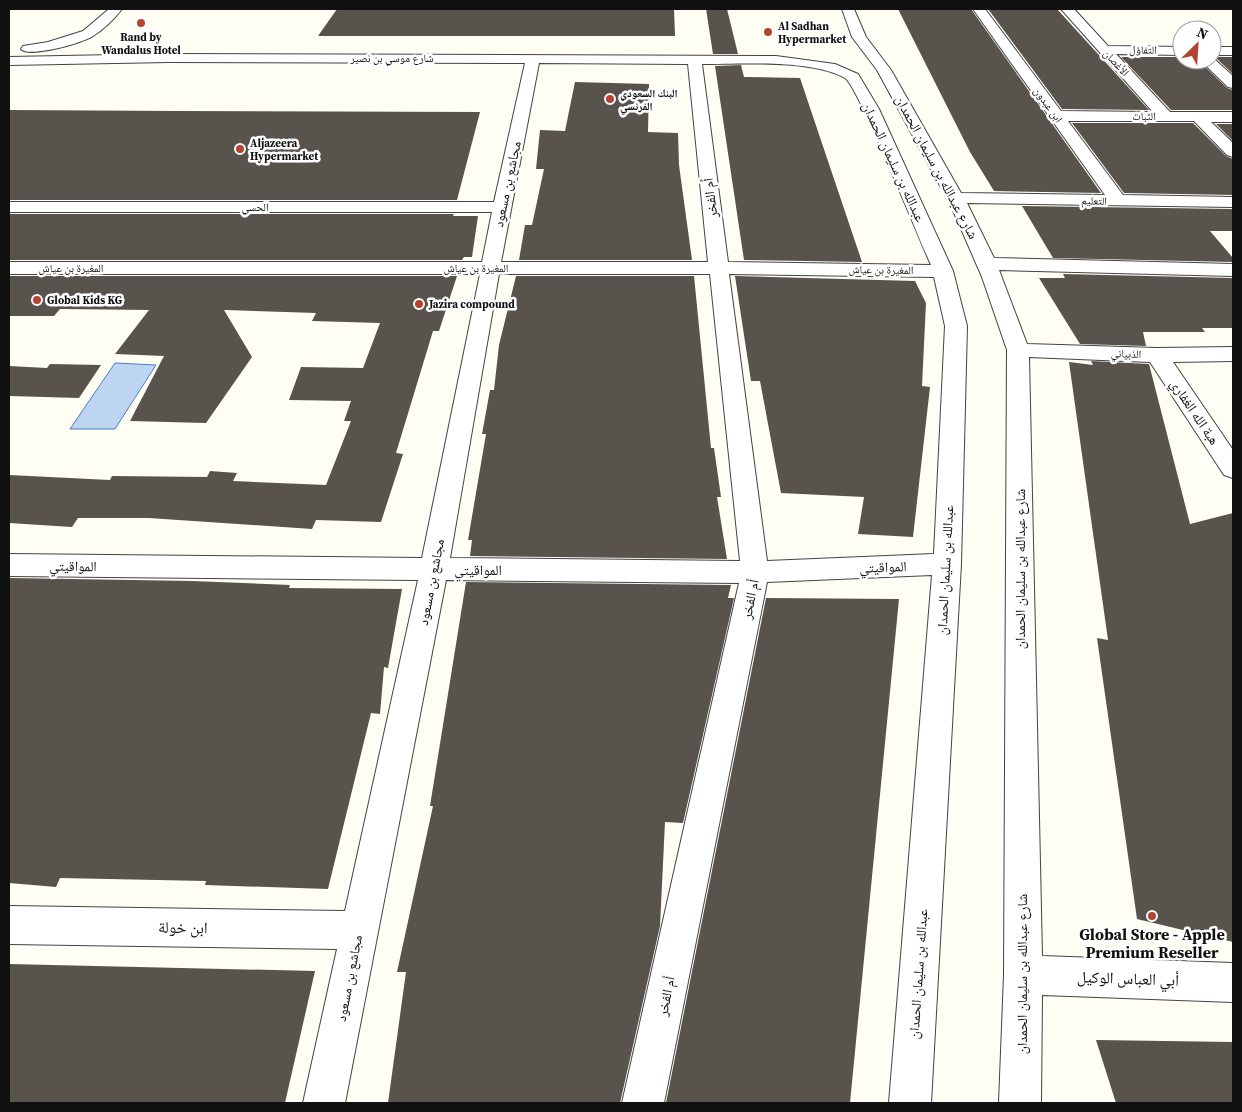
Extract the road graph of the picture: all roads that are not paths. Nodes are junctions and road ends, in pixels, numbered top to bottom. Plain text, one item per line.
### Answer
1 (116, 9) edge
2 (848, 9) edge
3 (979, 9) edge
4 (1067, 9) edge
5 (88, 34) junction
6 (858, 37) junction
7 (9, 50) edge
8 (1104, 50) junction
9 (1172, 50) edge
10 (28, 55) junction
11 (836, 56) junction
12 (169, 58) junction
13 (534, 59) junction
14 (694, 59) junction
15 (9, 62) edge
16 (1218, 70) edge
17 (9, 76) edge
18 (1233, 84) edge
19 (1055, 116) junction
20 (1165, 116) junction
21 (1198, 117) junction
22 (1233, 117) edge
23 (1233, 152) edge
24 (956, 198) junction
25 (1118, 201) junction
26 (1233, 202) edge
27 (9, 207) edge
28 (502, 207) junction
29 (988, 264) junction
30 (9, 268) edge
31 (491, 268) junction
32 (718, 268) junction
33 (1233, 270) edge
34 (943, 271) junction
35 (1018, 350) junction
36 (1233, 354) edge
37 (1157, 355) junction
38 (1233, 469) edge
39 (947, 564) junction
40 (9, 565) edge
41 (434, 570) junction
42 (756, 572) junction
43 (9, 925) edge
44 (358, 930) junction
45 (1023, 975) junction
46 (1233, 982) edge
47 (324, 1103) edge
48 (643, 1103) edge
49 (910, 1103) edge
50 (1020, 1103) edge

1 - 5 street
2 - 6 street
3 - 19 street, ابن عبدون
4 - 8 street, الأغصان
5 - 10 street
5 - 12 street
6 - 11 street
6 - 24 street, شارع عبدالله بن سليمان الحمدان
7 - 10 street, شارع موسي بن نصير
8 - 9 street, التفاؤل
8 - 20 street, الأغصان
10 - 12 street, شارع موسي بن نصير
10 - 15 street, شارع موسي بن نصير
10 - 17 street
11 - 14 street, شارع موسي بن نصير
11 - 34 street, عبدالله بن سليمان الحمدان
12 - 13 street, شارع موسي بن نصير
13 - 14 street, شارع موسي بن نصير
13 - 28 street, مجاشع بن مسعود
14 - 32 street, أم الفخر
16 - 18 street
19 - 20 street, الثبات
19 - 25 street, ابن عبدون
20 - 21 street, الثبات
21 - 22 street, الثبات
21 - 23 street
24 - 25 street, التعليم
24 - 29 street, شارع عبدالله بن سليمان الحمدان
25 - 26 street, التعليم
27 - 28 street, الحسي
28 - 31 street, مجاشع بن مسعود
29 - 33 street
29 - 35 street, شارع عبدالله بن سليمان الحمدان
30 - 31 street, المغيرة بن عياش
31 - 32 street, المغيرة بن عياش
31 - 41 street, مجاشع بن مسعود
32 - 34 street, المغيرة بن عياش
32 - 42 street, أم الفخر
34 - 39 street, عبدالله بن سليمان الحمدان
35 - 37 street, الذبياني
35 - 45 street, شارع عبدالله بن سليمان الحمدان
36 - 37 street, الذبياني
37 - 38 street, هبة الله الغفاري
39 - 42 street, المواقيتي
39 - 49 street, عبدالله بن سليمان الحمدان
40 - 41 street, المواقيتي
41 - 42 street, المواقيتي
41 - 44 street, مجاشع بن مسعود
42 - 48 street, أم الفخر
43 - 44 street, ابن خولة
44 - 47 street, مجاشع بن مسعود
45 - 46 street, أبي العباس الوكيل
45 - 50 street, شارع عبدالله بن سليمان الحمدان

